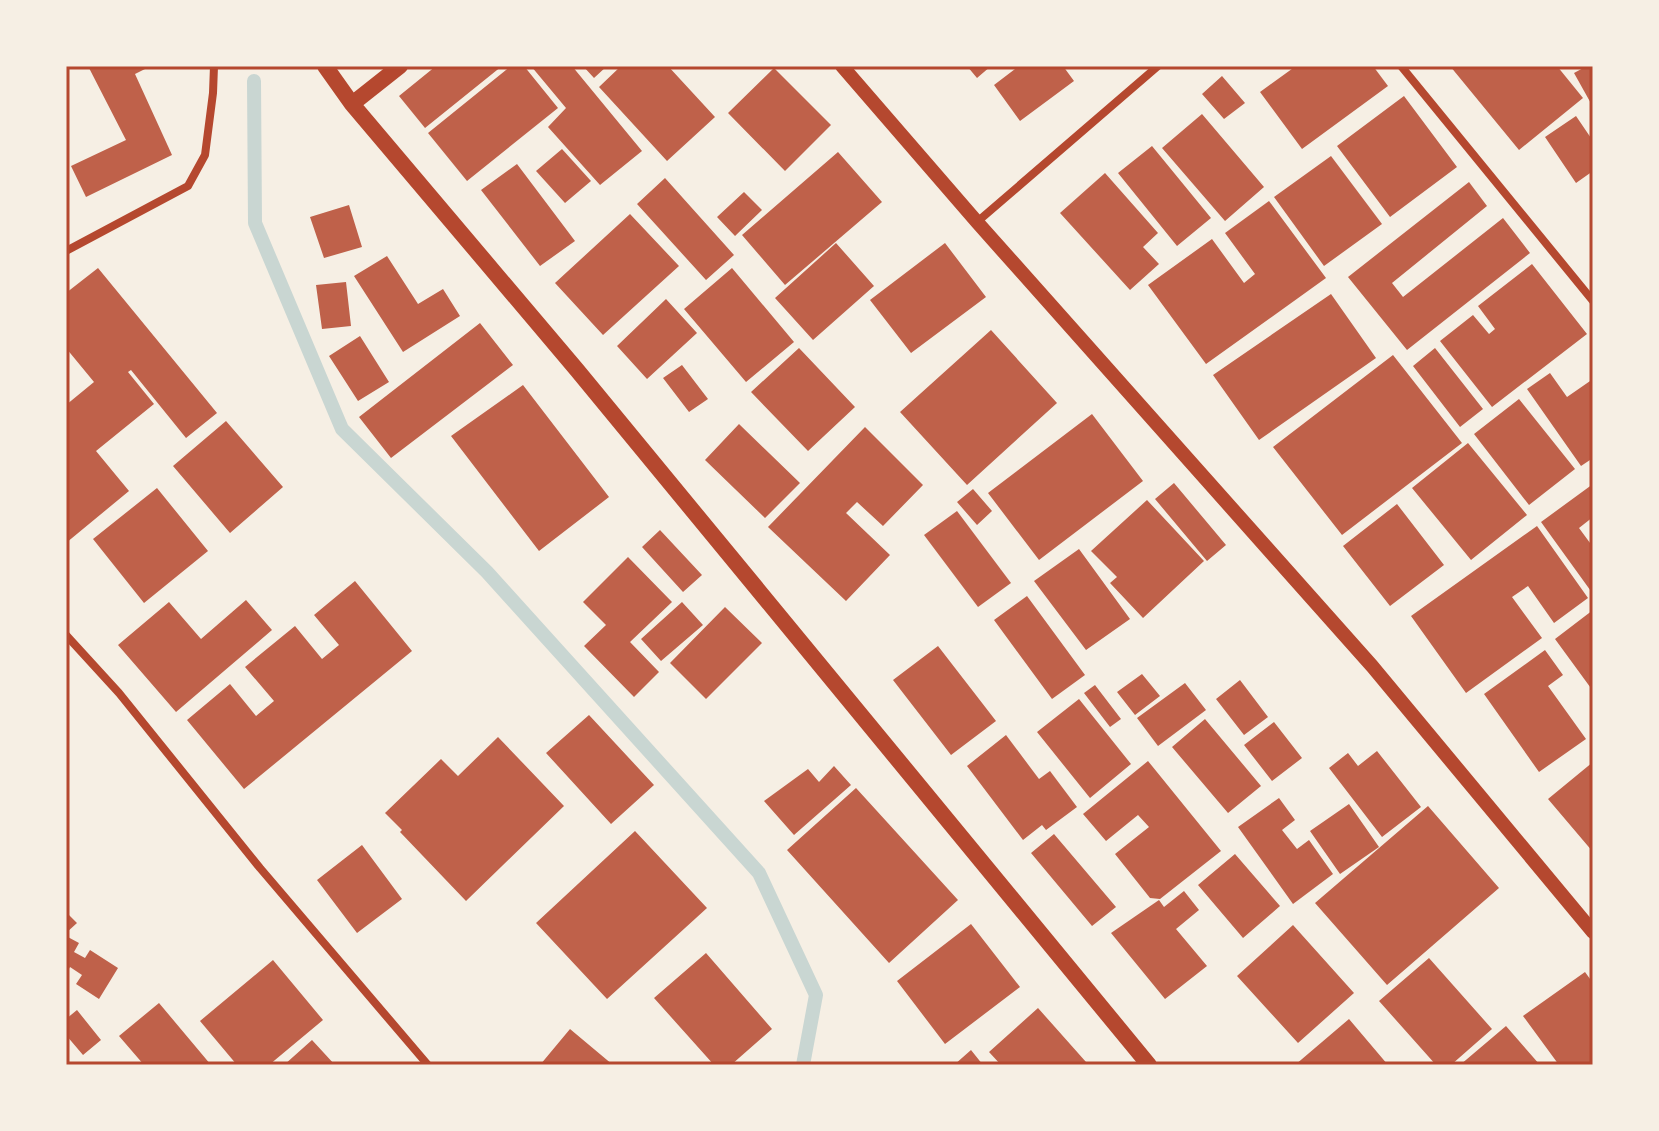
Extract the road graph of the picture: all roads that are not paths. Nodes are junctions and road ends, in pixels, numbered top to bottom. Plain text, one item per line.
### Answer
1 (214, 66) edge
2 (325, 66) edge
3 (400, 66) edge
4 (842, 66) edge
5 (1158, 66) edge
6 (1401, 66) edge
7 (352, 104) junction
8 (977, 222) junction
9 (66, 251) edge
10 (1593, 301) edge
11 (66, 635) edge
12 (1593, 932) edge
13 (428, 1065) edge
14 (1149, 1065) edge

1 - 9 street
2 - 7 main road
3 - 7 main road
4 - 8 street
5 - 8 street
6 - 10 street
7 - 14 main road
8 - 12 street
11 - 13 street

